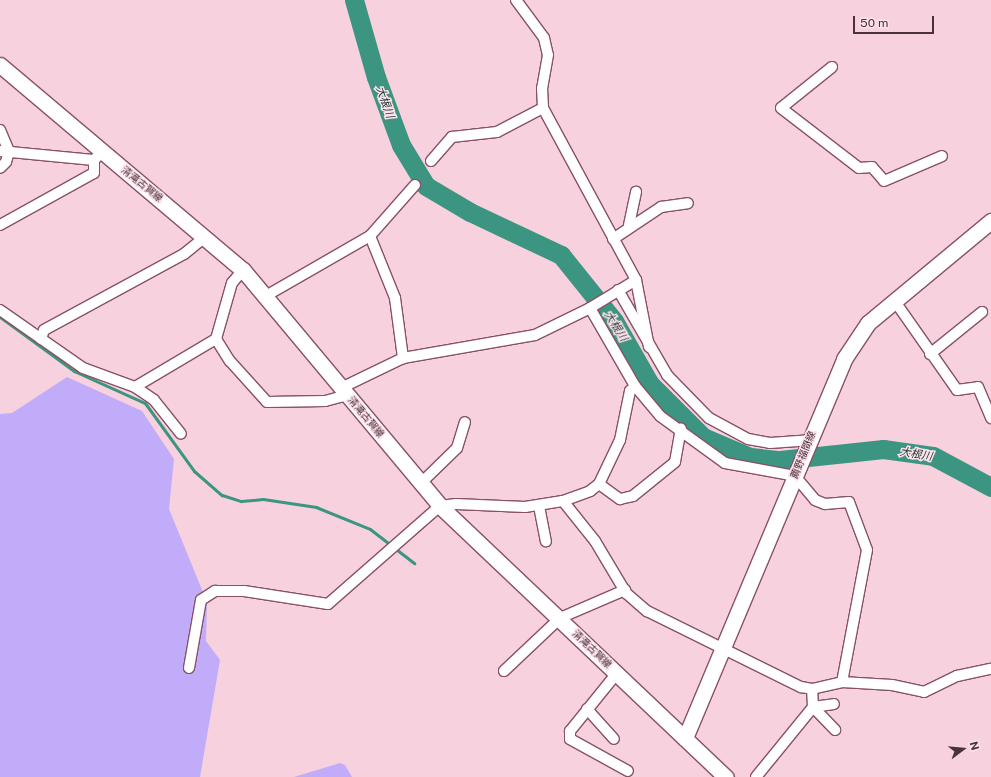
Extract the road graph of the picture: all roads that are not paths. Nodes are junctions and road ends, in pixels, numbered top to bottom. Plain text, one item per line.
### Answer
1 (516, 0) edge
2 (0, 65) edge
3 (832, 67) dead end
4 (543, 108) junction
5 (0, 130) edge
6 (4, 151) edge
7 (98, 156) junction
8 (942, 156) dead end
9 (430, 160) dead end
10 (0, 168) edge
11 (415, 185) dead end
12 (636, 192) dead end
13 (688, 203) dead end
14 (991, 221) edge
15 (0, 225) edge
16 (629, 225) junction
17 (206, 236) junction
18 (370, 236) junction
19 (613, 239) junction
20 (243, 270) junction
21 (636, 280) junction
22 (618, 290) junction
23 (264, 297) junction
24 (894, 300) junction
25 (590, 308) junction
26 (0, 310) edge
27 (982, 312) dead end
28 (41, 338) junction
29 (216, 339) junction
30 (649, 347) junction
31 (930, 354) junction
32 (403, 358) junction
33 (635, 386) junction
34 (135, 387) junction
35 (344, 391) junction
36 (990, 413) edge
37 (465, 422) dead end
38 (681, 429) junction
39 (181, 434) dead end
40 (809, 440) junction
41 (796, 472) junction
42 (421, 483) junction
43 (600, 484) junction
44 (563, 502) junction
45 (440, 506) junction
46 (539, 506) junction
47 (546, 541) dead end
48 (624, 590) junction
49 (560, 618) junction
50 (722, 650) junction
51 (189, 668) dead end
52 (991, 669) edge
53 (504, 671) dead end
54 (617, 673) junction
55 (842, 682) junction
56 (812, 689) junction
57 (834, 704) dead end
58 (813, 707) junction
59 (588, 709) junction
60 (835, 730) dead end
61 (614, 738) dead end
62 (685, 738) junction
63 (628, 770) dead end
64 (726, 777) edge
65 (756, 777) edge

1 - 4 street
2 - 7 main road, 清滝古賀線
3 - 8 street
4 - 9 street
4 - 19 street
5 - 6 street
6 - 7 street
6 - 10 street
7 - 15 street
7 - 17 main road, 清滝古賀線
11 - 18 street
12 - 16 street
13 - 16 street
14 - 24 main road, 薦野福間線
16 - 19 street
17 - 20 main road, 清滝古賀線
17 - 28 street
18 - 23 street
18 - 32 street
19 - 21 street
20 - 23 main road, 清滝古賀線
20 - 29 street
21 - 22 street
21 - 30 street
22 - 25 street
22 - 30 street
23 - 35 main road, 清滝古賀線
24 - 31 street
24 - 40 main road, 薦野福間線
25 - 32 street
25 - 33 street
26 - 28 street
27 - 31 street
28 - 34 street
29 - 34 street
29 - 35 street
30 - 40 street
31 - 36 street
32 - 35 street
33 - 38 street
33 - 43 street
34 - 39 street
35 - 42 main road, 清滝古賀線
37 - 42 street
38 - 41 street
38 - 43 street
40 - 41 main road, 薦野福間線
41 - 50 main road, 薦野福間線
41 - 55 street
42 - 45 main road, 清滝古賀線
43 - 44 street
44 - 46 street
44 - 48 street
45 - 46 street
45 - 49 main road, 清滝古賀線
45 - 51 street
46 - 47 street
48 - 49 street
48 - 50 street
49 - 53 street
49 - 54 main road, 清滝古賀線
50 - 56 street
50 - 62 main road, 薦野福間線
52 - 55 street
54 - 59 street
54 - 62 main road, 清滝古賀線
55 - 56 street
56 - 58 street
57 - 58 street
58 - 60 street
58 - 65 street
59 - 61 street
59 - 63 street
62 - 64 main road, 清滝古賀線

